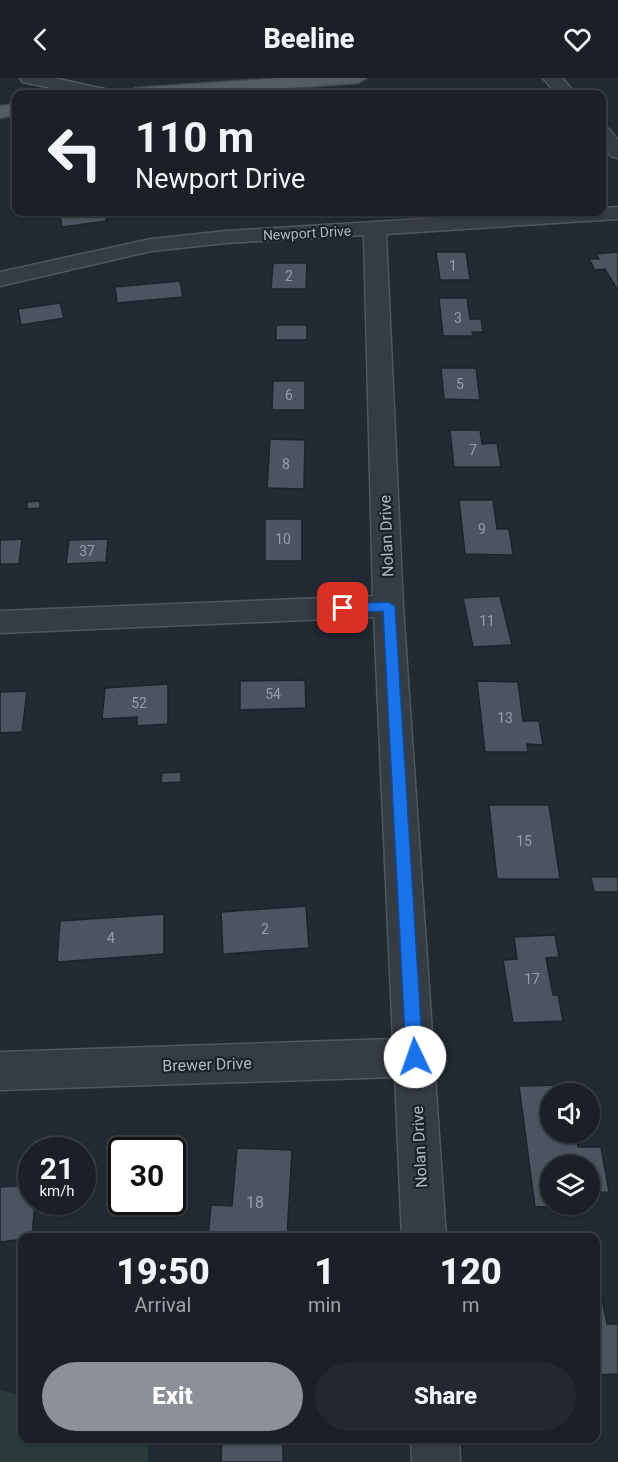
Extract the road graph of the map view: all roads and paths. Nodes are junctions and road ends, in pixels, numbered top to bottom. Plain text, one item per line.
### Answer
1 (29, 78) edge
2 (358, 78) edge
3 (552, 78) edge
4 (85, 90) edge
5 (191, 90) edge
6 (563, 90) edge
7 (606, 138) edge
8 (618, 152) edge
9 (575, 216) edge
10 (375, 230) junction
11 (0, 279) edge
12 (388, 606) junction
13 (0, 622) edge
14 (415, 1057) junction
15 (0, 1071) edge
16 (424, 1233) edge
17 (435, 1443) edge
18 (436, 1462) edge

1 - 4 street
2 - 5 main road
3 - 6 street
7 - 8 street
9 - 10 street, Newport Drive
10 - 11 street, Newport Drive
10 - 12 street, Nolan Drive
12 - 13 street
12 - 14 street, Nolan Drive
14 - 15 street, Brewer Drive
14 - 16 street, Nolan Drive
17 - 18 street

